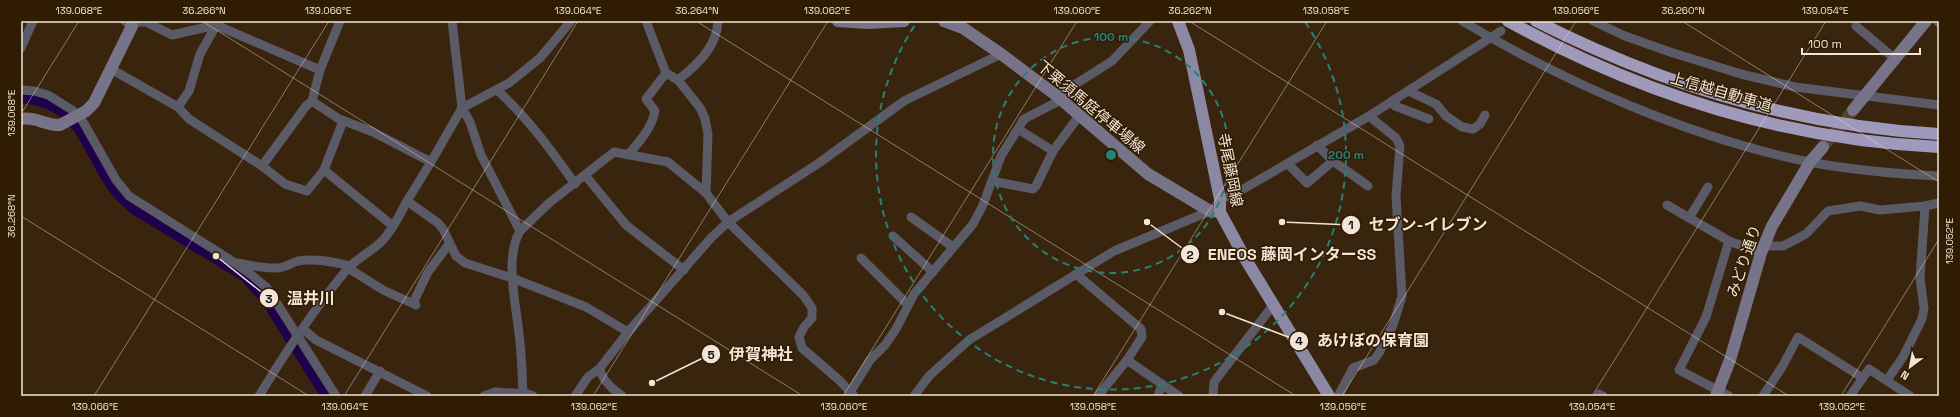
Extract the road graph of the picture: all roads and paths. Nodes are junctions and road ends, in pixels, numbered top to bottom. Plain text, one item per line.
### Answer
1 (33, 21) edge
2 (340, 21) edge
3 (452, 21) edge
4 (571, 21) edge
5 (646, 21) edge
6 (718, 21) edge
7 (838, 21) edge
8 (904, 21) edge
9 (944, 21) edge
10 (1150, 21) edge
11 (1178, 21) edge
12 (1462, 21) edge
13 (1536, 21) edge
14 (1593, 21) edge
15 (1926, 21) edge
16 (1937, 21) edge
17 (129, 23) edge
18 (217, 23) edge
19 (1939, 23) edge
20 (201, 24) edge
21 (1505, 26) edge
22 (1856, 26) dead end
23 (1490, 37) junction
24 (21, 48) edge
25 (1001, 54) junction
26 (1895, 59) junction
27 (111, 70) junction
28 (320, 70) junction
29 (666, 73) junction
30 (678, 80) junction
31 (21, 90) edge
32 (497, 90) junction
33 (1408, 91) junction
34 (1864, 96) junction
35 (1059, 98) junction
36 (1395, 99) junction
37 (312, 101) junction
38 (1939, 105) edge
39 (178, 107) junction
40 (462, 108) junction
41 (1853, 110) tunnel mouth
42 (1485, 115) dead end
43 (1079, 116) junction
44 (1369, 116) junction
45 (74, 118) junction
46 (21, 119) edge
47 (1429, 119) dead end
48 (343, 121) junction
49 (1018, 129) junction
50 (1939, 134) edge
51 (1317, 145) junction
52 (1823, 147) tunnel mouth
53 (1939, 147) edge
54 (1053, 151) junction
55 (628, 155) junction
56 (1334, 161) junction
57 (430, 162) junction
58 (1810, 162) junction
59 (1288, 164) junction
60 (262, 166) junction
61 (324, 170) junction
62 (585, 176) junction
63 (1939, 176) edge
64 (992, 181) junction
65 (575, 184) junction
66 (1368, 186) dead end
67 (1708, 187) dead end
68 (706, 193) junction
69 (1220, 199) junction
70 (407, 201) junction
71 (1939, 203) edge
72 (1667, 205) dead end
73 (1925, 206) junction
74 (1215, 212) junction
75 (911, 217) dead end
76 (1689, 218) junction
77 (728, 222) junction
78 (393, 226) junction
79 (520, 231) junction
80 (892, 236) dead end
81 (1729, 242) junction
82 (449, 244) junction
83 (953, 247) junction
84 (1762, 249) junction
85 (861, 258) dead end
86 (234, 263) junction
87 (350, 267) junction
88 (684, 270) junction
89 (933, 272) junction
90 (1076, 274) junction
91 (512, 278) junction
92 (1274, 304) junction
93 (908, 305) junction
94 (628, 332) junction
95 (297, 337) junction
96 (1127, 360) junction
97 (600, 368) junction
98 (380, 371) junction
99 (1863, 378) junction
100 (1887, 380) junction
101 (1162, 384) junction
102 (613, 393) edge
103 (1721, 394) edge
104 (528, 395) edge
105 (851, 395) edge
106 (260, 396) edge
107 (336, 396) edge
108 (365, 396) edge
109 (427, 396) edge
110 (484, 396) edge
111 (575, 396) edge
112 (622, 396) edge
113 (914, 396) edge
114 (1098, 396) edge
115 (1158, 396) edge
116 (1179, 396) edge
117 (1213, 396) edge
118 (1329, 396) edge
119 (1338, 396) edge
120 (1763, 396) edge
121 (1850, 396) edge
122 (1910, 396) edge

1 - 24 street
2 - 28 street
3 - 40 street
4 - 32 street
5 - 29 street
6 - 30 street
7 - 8 street
9 - 25 street, 下栗須馬庭停車場線
10 - 35 street
11 - 69 main road, 寺尾藤岡線
12 - 23 street
13 - 50 highway, 上信越自動車道
14 - 34 street
15 - 26 street
16 - 19 street
17 - 20 street
17 - 27 street
18 - 20 street
18 - 28 street
18 - 39 street
21 - 23 street
21 - 53 highway, 上信越自動車道
22 - 26 street
23 - 33 street
23 - 58 street
25 - 35 street, 下栗須馬庭停車場線
25 - 77 street
26 - 34 street
27 - 39 street
27 - 45 street
28 - 37 street
29 - 30 street
29 - 55 street
30 - 68 street
31 - 45 street
32 - 40 street
32 - 65 street
33 - 36 street
33 - 42 street
34 - 38 street
34 - 41 street
35 - 43 street, 下栗須馬庭停車場線
35 - 49 street
36 - 44 street
36 - 47 street
37 - 48 street
37 - 60 street
39 - 60 street
40 - 57 street
40 - 79 street
43 - 54 street
43 - 74 street, 下栗須馬庭停車場線
44 - 51 street
44 - 119 street
45 - 46 street
45 - 86 street
48 - 57 street
48 - 61 street
49 - 54 street
49 - 64 street
51 - 56 street
51 - 59 street
52 - 58 street, みどり通り
54 - 64 street
55 - 62 street
55 - 68 street
56 - 59 street
56 - 66 street
57 - 70 street
58 - 63 street
58 - 84 street, みどり通り
59 - 69 street
60 - 61 street
61 - 78 street
62 - 65 street
62 - 88 street
64 - 83 street
65 - 79 street
67 - 76 street
68 - 77 street
69 - 74 main road, 寺尾藤岡線
70 - 78 street
70 - 82 street
71 - 73 street
72 - 76 street
73 - 84 street
73 - 100 street
74 - 90 street
74 - 92 main road, 寺尾藤岡線
75 - 83 street
76 - 81 street
77 - 88 street
77 - 105 street
78 - 87 street
79 - 91 street
80 - 89 street
81 - 84 street
81 - 103 street
82 - 87 street
82 - 91 street
83 - 89 street
84 - 103 street, みどり通り
85 - 93 street
86 - 87 street
86 - 95 street
87 - 95 street
88 - 94 street
89 - 93 street
90 - 96 street
90 - 113 street
91 - 94 street
91 - 104 street
92 - 117 street
92 - 118 main road, 寺尾藤岡線
93 - 105 street
94 - 97 street
95 - 98 street
95 - 106 street
95 - 107 street
96 - 101 street
96 - 114 street
97 - 102 street
97 - 111 street
98 - 108 street
98 - 109 street
99 - 100 street
99 - 120 street
99 - 121 street
100 - 122 street
101 - 115 street
101 - 116 street
102 - 112 street
104 - 110 street

